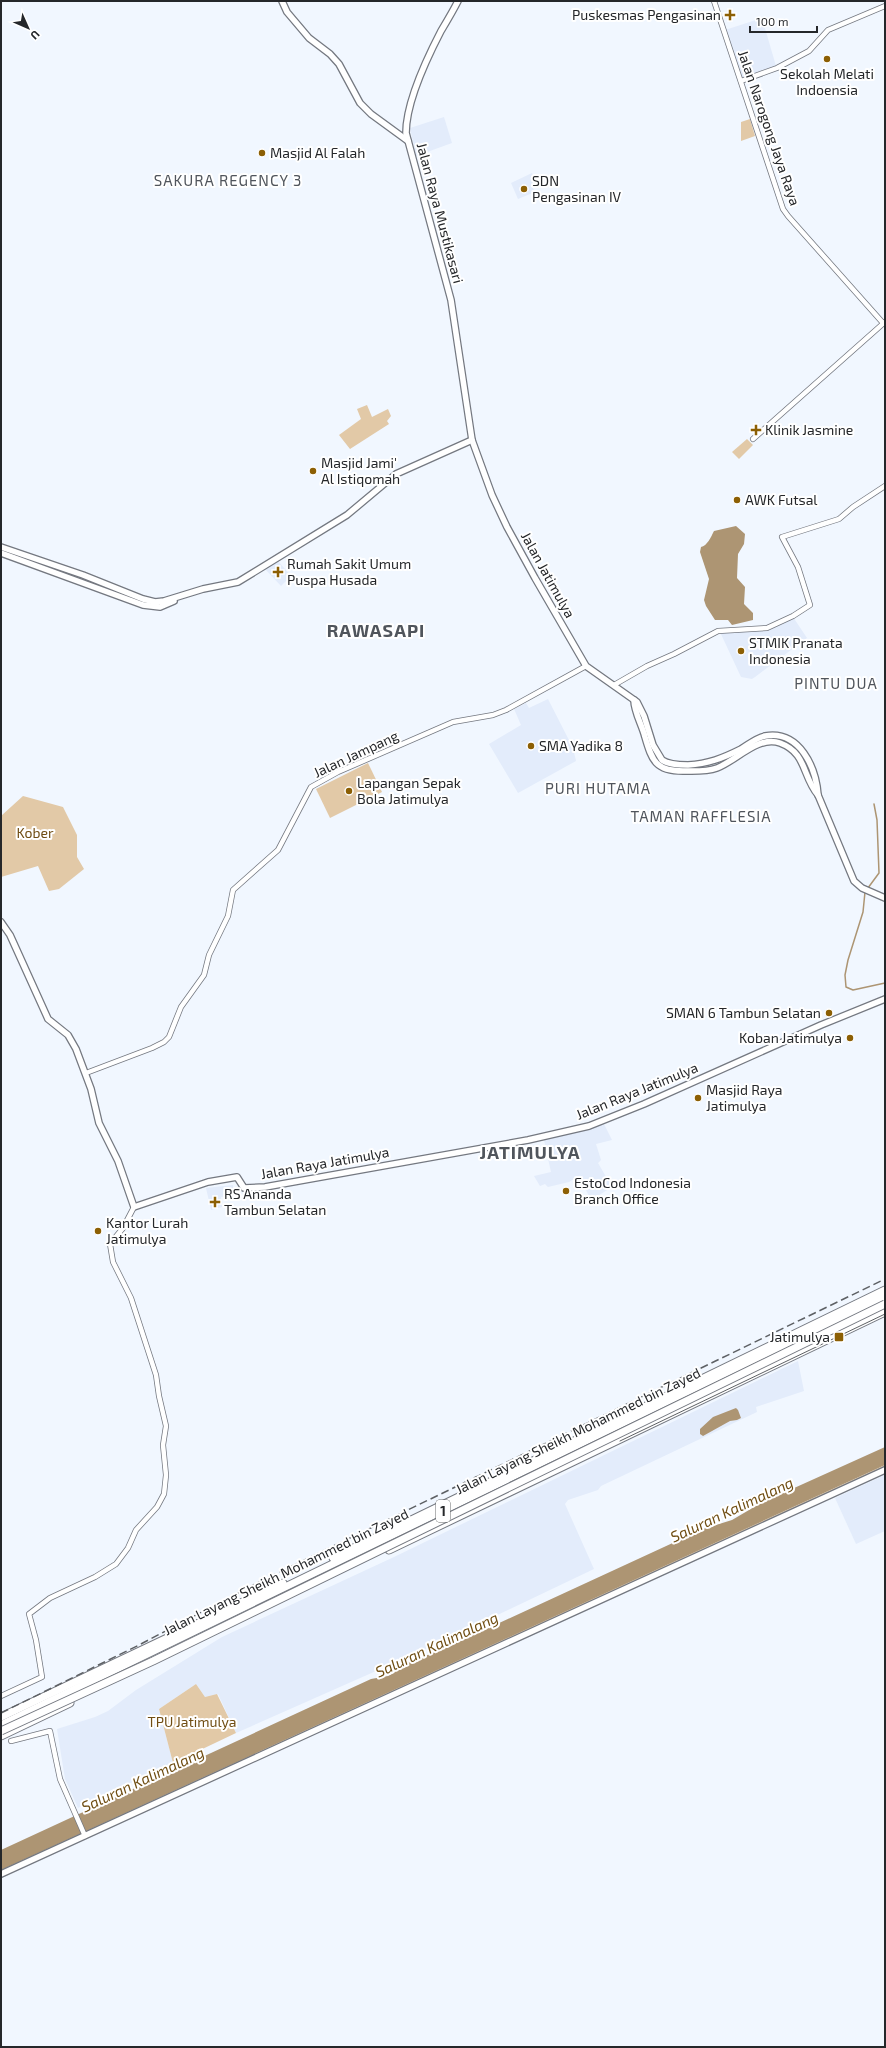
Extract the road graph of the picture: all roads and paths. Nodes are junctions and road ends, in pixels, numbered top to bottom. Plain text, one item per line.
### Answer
1 (282, 1) edge
2 (458, 1) edge
3 (714, 1) edge
4 (885, 6) edge
5 (741, 80) junction
6 (408, 141) junction
7 (884, 322) edge
8 (753, 439) dead end
9 (472, 440) junction
10 (885, 486) edge
11 (1, 547) edge
12 (1, 553) edge
13 (183, 596) junction
14 (586, 666) junction
15 (614, 685) junction
16 (885, 898) edge
17 (1, 922) edge
18 (885, 1000) edge
19 (86, 1073) junction
20 (134, 1206) junction
21 (885, 1290) edge
22 (885, 1296) edge
23 (885, 1304) edge
24 (885, 1312) edge
25 (885, 1470) edge
26 (1, 1696) edge
27 (1, 1717) edge
28 (1, 1725) edge
29 (1, 1731) edge
30 (1, 1736) edge
31 (11, 1741) dead end
32 (84, 1836) junction
33 (1, 1874) edge

1 - 6 main road
2 - 6 main road, Jalan Raya Mustikasari
3 - 5 street, Jalan Narogong Jaya Raya
4 - 5 street
5 - 7 street, Jalan Narogong Jaya Raya
6 - 9 main road, Jalan Raya Mustikasari
7 - 8 street
9 - 13 main road
9 - 14 main road, Jalan Jatimulya
10 - 15 street
11 - 13 main road
12 - 13 main road
14 - 15 main road, Jalan Jatimulya
14 - 19 street, Jalan Jampang
15 - 16 main road, Jalan Jatimulya
17 - 19 main road
18 - 20 main road, Jalan Raya Jatimulya
19 - 20 main road
20 - 26 street
21 - 27 highway, 1
22 - 28 highway, Jalan Layang Sheikh Mohammed bin Zayed / 1
23 - 29 highway, Jalan Layang Sheikh Mohammed bin Zayed / 1, bridge
24 - 30 highway, 1
25 - 32 main road
31 - 32 street
32 - 33 main road

